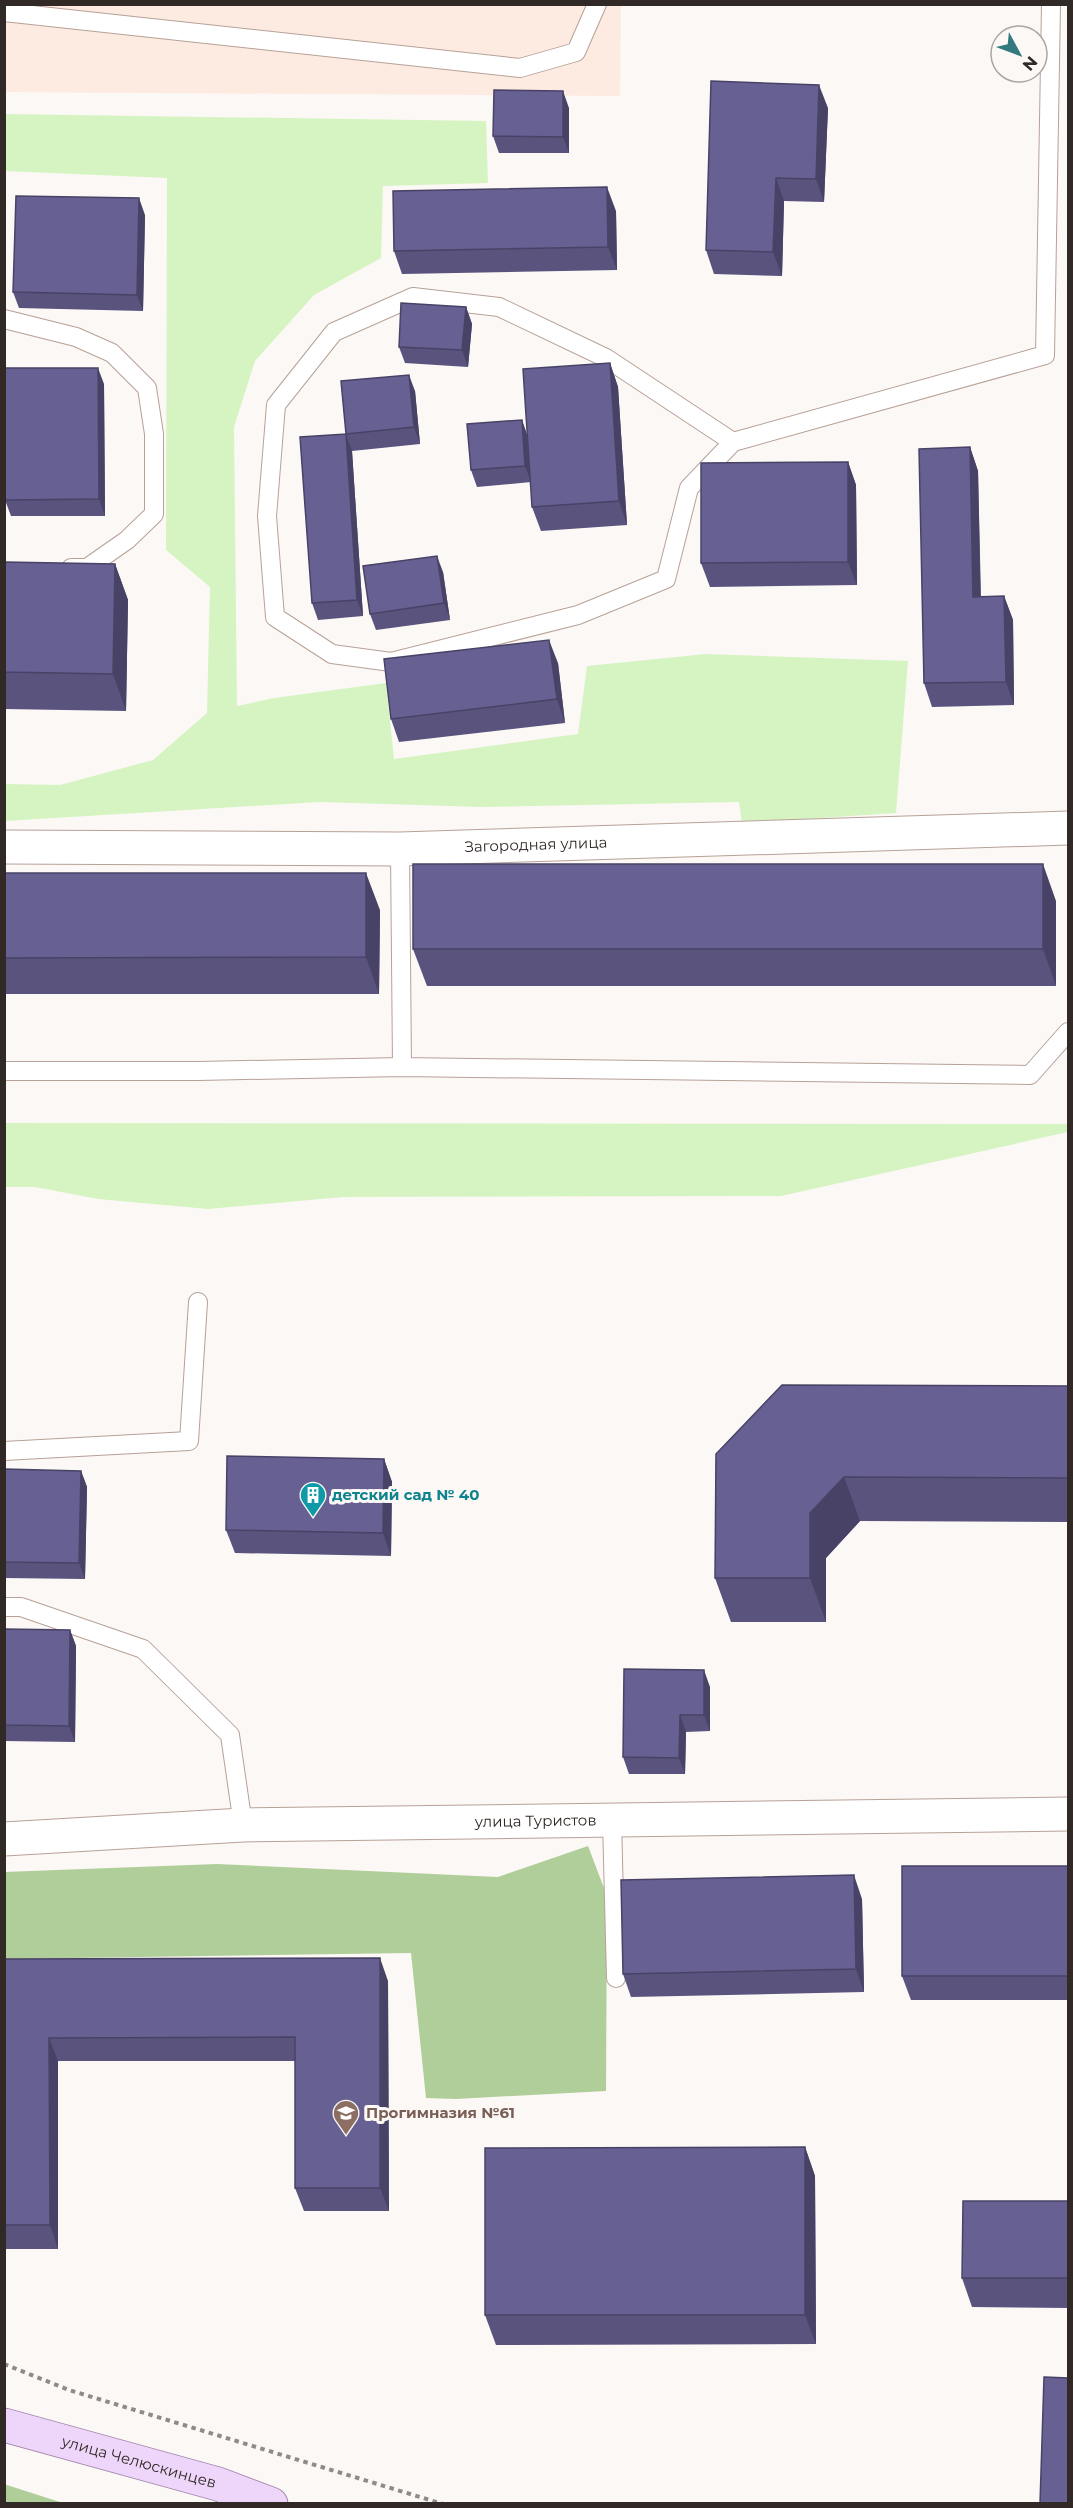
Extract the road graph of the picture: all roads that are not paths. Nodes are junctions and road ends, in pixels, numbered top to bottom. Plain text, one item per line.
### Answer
1 (597, 4) edge
2 (1052, 4) edge
3 (4, 12) edge
4 (4, 319) edge
5 (733, 442) junction
6 (52, 568) edge
7 (1068, 828) edge
8 (4, 847) edge
9 (400, 849) junction
10 (1068, 1032) edge
11 (402, 1067) junction
12 (4, 1071) edge
13 (198, 1302) dead end
14 (4, 1451) edge
15 (4, 1607) edge
16 (1068, 1814) edge
17 (612, 1820) junction
18 (243, 1825) junction
19 (4, 1839) edge
20 (616, 1978) dead end
21 (4, 2425) edge
22 (272, 2504) edge

1 - 3 lane
2 - 5 lane
4 - 6 lane
5 - 5 lane
7 - 9 street, Загородная улица
8 - 9 street, Загородная улица
9 - 11 lane
10 - 11 lane
11 - 12 lane
13 - 14 lane
15 - 18 lane
16 - 17 street, улица Туристов
17 - 18 street, улица Туристов
17 - 20 lane
18 - 19 street, улица Туристов
21 - 22 main road, улица Челюскинцев

